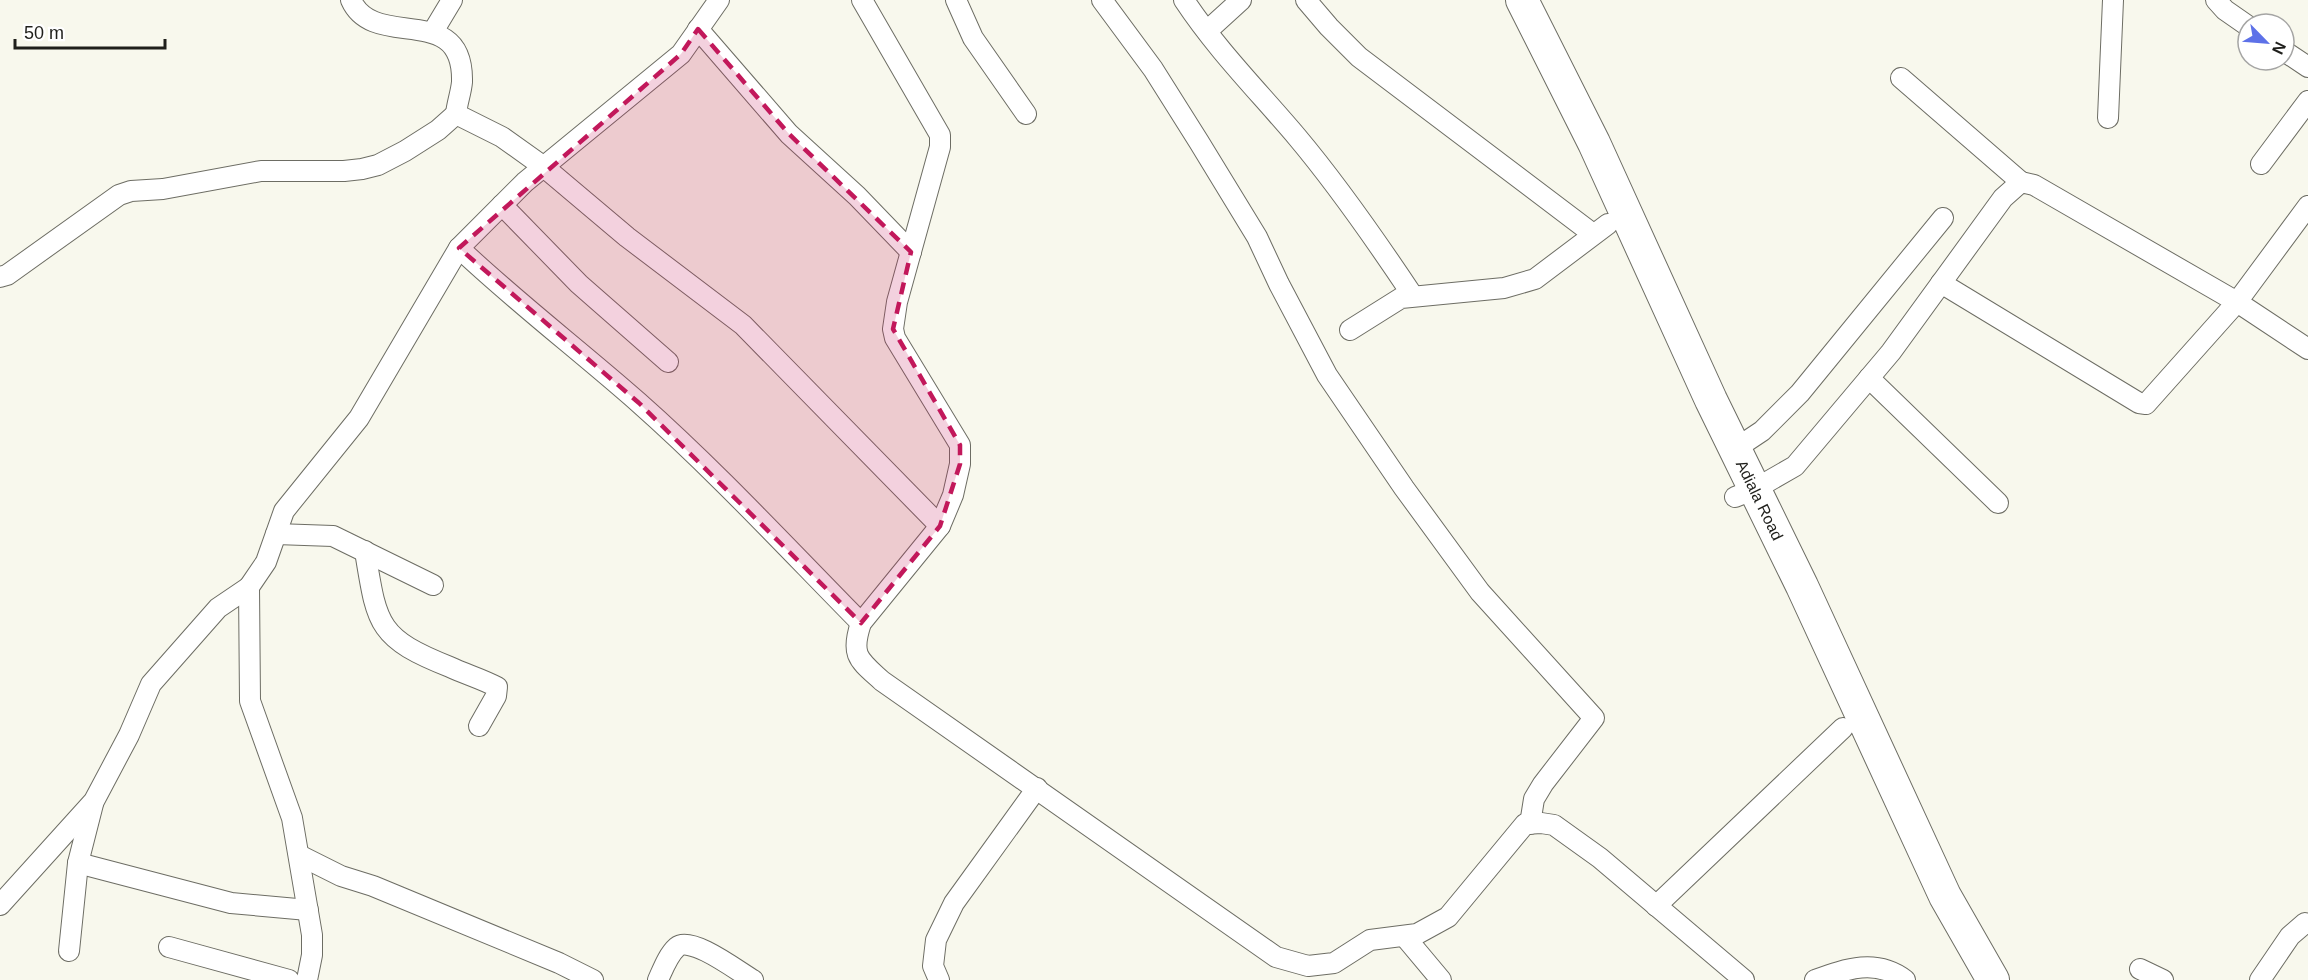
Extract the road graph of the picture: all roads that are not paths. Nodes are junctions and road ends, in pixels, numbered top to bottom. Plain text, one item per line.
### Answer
1 (351, 0) edge
2 (452, 0) edge
3 (720, 0) edge
4 (862, 0) edge
5 (956, 0) edge
6 (1102, 0) edge
7 (1185, 0) edge
8 (1241, 0) edge
9 (1306, 0) edge
10 (2113, 0) edge
11 (2216, 0) edge
12 (1526, 9) edge
13 (2236, 18) edge
14 (698, 29) junction
15 (434, 30) junction
16 (1207, 31) junction
17 (1901, 78) dead end
18 (2308, 101) edge
19 (456, 114) junction
20 (1026, 114) dead end
21 (2108, 118) dead end
22 (2261, 164) dead end
23 (544, 167) junction
24 (2020, 182) junction
25 (502, 205) junction
26 (2306, 214) edge
27 (1944, 218) dead end
28 (1600, 229) junction
29 (459, 248) junction
30 (911, 252) junction
31 (2, 279) edge
32 (1941, 283) junction
33 (1413, 296) junction
34 (2237, 302) junction
35 (1350, 330) dead end
36 (2308, 349) edge
37 (668, 362) dead end
38 (1869, 378) junction
39 (1735, 449) junction
40 (1745, 493) junction
41 (1998, 503) dead end
42 (940, 526) junction
43 (276, 534) junction
44 (365, 551) junction
45 (433, 585) dead end
46 (249, 587) junction
47 (861, 623) junction
48 (479, 726) dead end
49 (1843, 728) junction
50 (1037, 788) junction
51 (94, 801) junction
52 (1530, 824) junction
53 (299, 855) junction
54 (78, 863) junction
55 (0, 905) edge
56 (1656, 906) junction
57 (308, 910) junction
58 (2308, 924) edge
59 (1405, 937) junction
60 (169, 947) dead end
61 (69, 951) dead end
62 (2140, 969) dead end
63 (289, 980) edge
64 (307, 980) edge
65 (593, 980) edge
66 (658, 980) edge
67 (753, 980) edge
68 (939, 980) edge
69 (1441, 980) edge
70 (1744, 980) edge
71 (1815, 980) edge
72 (1905, 980) edge
73 (1969, 980) edge
74 (1993, 980) edge
75 (2163, 980) edge
76 (2260, 980) edge

1 - 15 street
2 - 15 street
3 - 14 street
4 - 30 street
5 - 20 street
6 - 52 street
7 - 16 street
8 - 16 street
9 - 28 street
10 - 21 street
11 - 13 street
12 - 28 main road, Adiala Road
12 - 39 main road, Adiala Road
14 - 23 street
14 - 30 street
15 - 19 street
16 - 33 street
17 - 24 street
18 - 22 street
19 - 23 street
19 - 31 street
23 - 25 street
23 - 42 street
24 - 32 street
24 - 34 street
25 - 29 street
25 - 37 street
26 - 34 street
27 - 39 street
28 - 33 street
28 - 40 main road, Adiala Road
29 - 43 street
29 - 47 street
30 - 42 street
32 - 34 street
32 - 38 street
33 - 35 street
34 - 36 street
38 - 40 street
38 - 41 street
39 - 40 main road, Adiala Road
40 - 49 main road, Adiala Road
40 - 74 main road, Adiala Road
42 - 47 street
43 - 44 street
43 - 46 street
44 - 45 street
44 - 48 street
46 - 51 street
46 - 53 street
47 - 50 street
49 - 56 street
49 - 73 main road, Adiala Road
50 - 59 street
50 - 68 street
51 - 54 street
51 - 55 street
52 - 56 street
52 - 59 street
53 - 57 street
53 - 65 street
54 - 57 street
54 - 61 street
56 - 70 street
57 - 64 street
58 - 76 street
59 - 69 street
60 - 63 street
62 - 75 street
66 - 67 street
71 - 72 street

